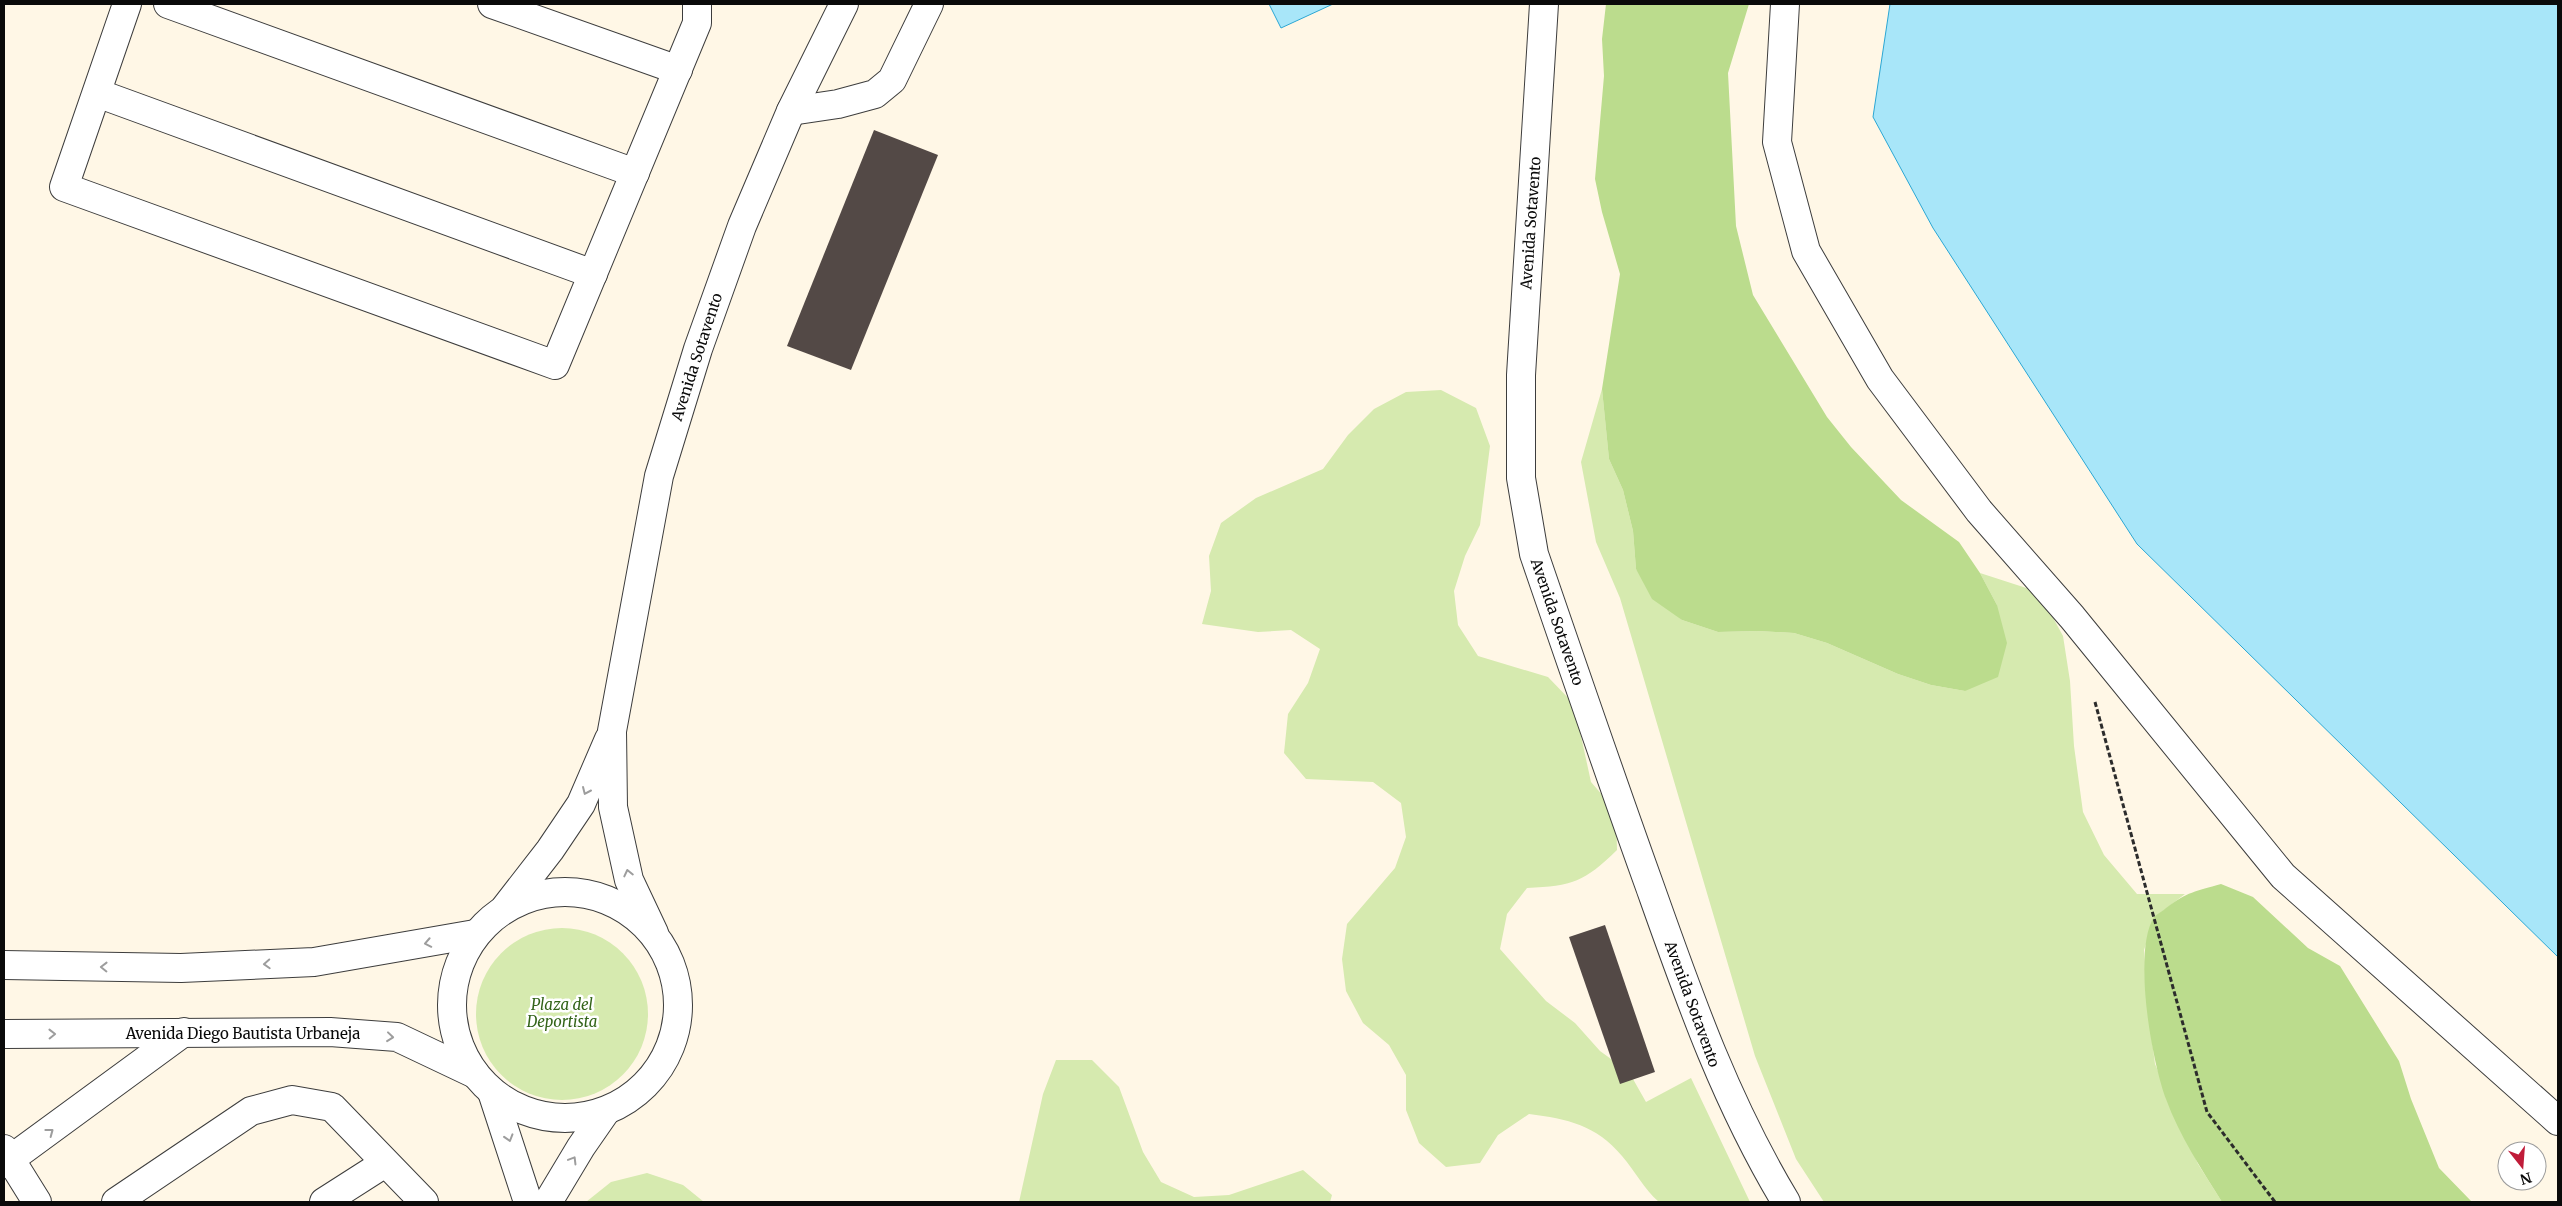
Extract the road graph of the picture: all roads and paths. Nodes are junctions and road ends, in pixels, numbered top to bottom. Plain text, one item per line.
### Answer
1 (128, 4) edge
2 (168, 4) edge
3 (492, 4) edge
4 (698, 4) edge
5 (929, 4) edge
6 (1544, 4) edge
7 (1785, 4) edge
8 (842, 5) edge
9 (678, 70) junction
10 (97, 93) junction
11 (791, 111) junction
12 (635, 173) junction
13 (593, 274) junction
14 (2093, 693) dead end
15 (612, 731) junction
16 (505, 908) junction
17 (654, 933) junction
18 (476, 934) junction
19 (4, 965) edge
20 (184, 1032) junction
21 (4, 1034) edge
22 (483, 1083) junction
23 (606, 1111) junction
24 (2558, 1121) edge
25 (6, 1158) edge
26 (385, 1162) junction
27 (36, 1202) edge
28 (116, 1202) edge
29 (324, 1202) edge
30 (424, 1202) edge
31 (528, 1202) edge
32 (548, 1202) edge
33 (1786, 1202) edge
34 (2275, 1202) edge

1 - 10 street
2 - 12 street
3 - 9 street
4 - 9 street
5 - 11 street
6 - 33 street, Avenida Sotavento
7 - 24 street
8 - 11 street, Avenida Sotavento
9 - 12 street
10 - 13 street
10 - 13 street
11 - 15 street, Avenida Sotavento
12 - 13 street
14 - 34 path
15 -> 16 street, Avenida Sotavento
17 -> 15 street, Avenida Sotavento
16 - 17 street
16 - 18 street
17 - 23 street, Avenida Sotavento
18 -> 19 street
18 - 22 street
21 -> 20 street, Avenida Diego Bautista Urbaneja
20 -> 22 street, Avenida Diego Bautista Urbaneja
25 -> 20 street
22 - 23 street, Avenida Diego Bautista Urbaneja
22 -> 31 street
32 -> 23 street
25 - 27 street
26 - 28 street
26 - 29 street
26 - 30 street

